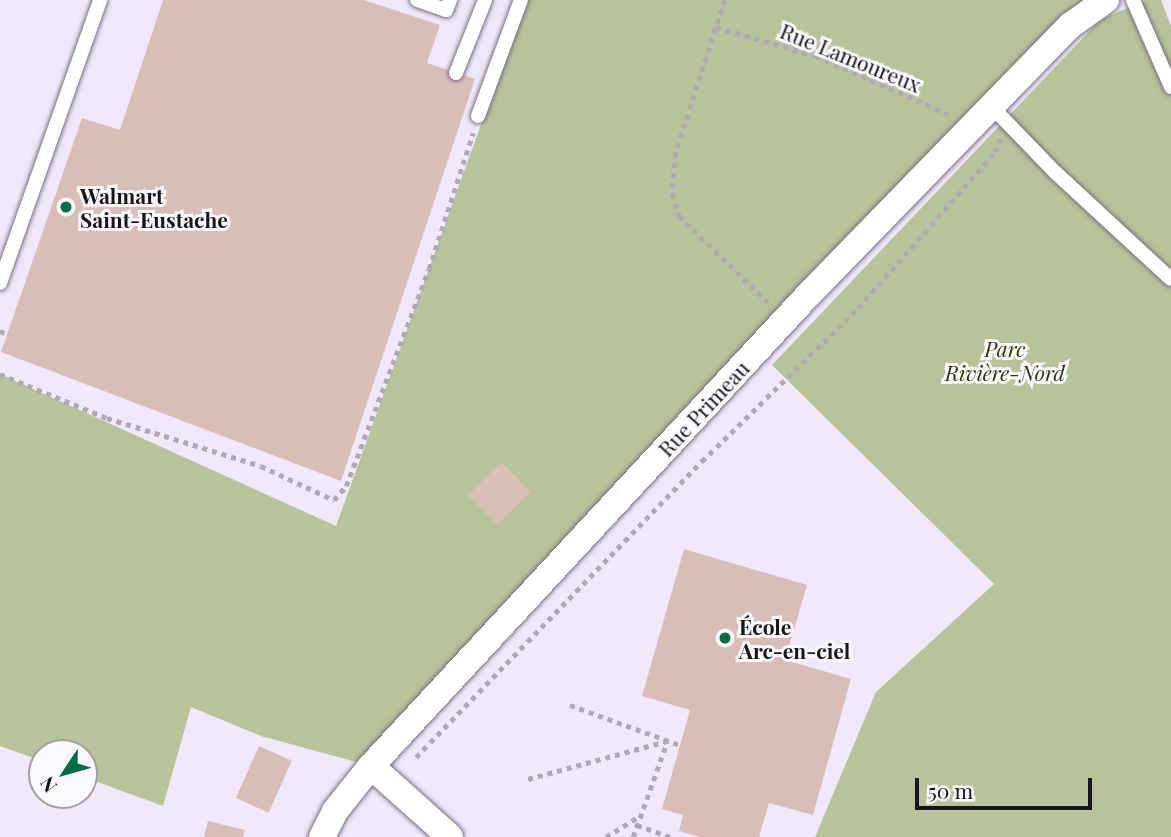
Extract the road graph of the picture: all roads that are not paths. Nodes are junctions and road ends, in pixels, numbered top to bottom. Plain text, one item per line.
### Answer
1 (100, 0) edge
2 (417, 0) edge
3 (450, 0) edge
4 (485, 0) edge
5 (521, 0) edge
6 (1106, 0) edge
7 (1133, 0) edge
8 (456, 73) dead end
9 (1171, 87) edge
10 (991, 106) junction
11 (478, 116) road end
12 (1171, 279) edge
13 (0, 283) edge
14 (379, 772) junction
15 (322, 837) edge
16 (450, 837) edge

1 - 13 lane
2 - 3 lane
4 - 8 lane
5 - 11 lane
6 - 10 street, Rue Primeau
7 - 9 lane
10 - 12 lane
10 - 14 street, Rue Primeau
14 - 15 street, Rue Primeau
14 - 16 street

